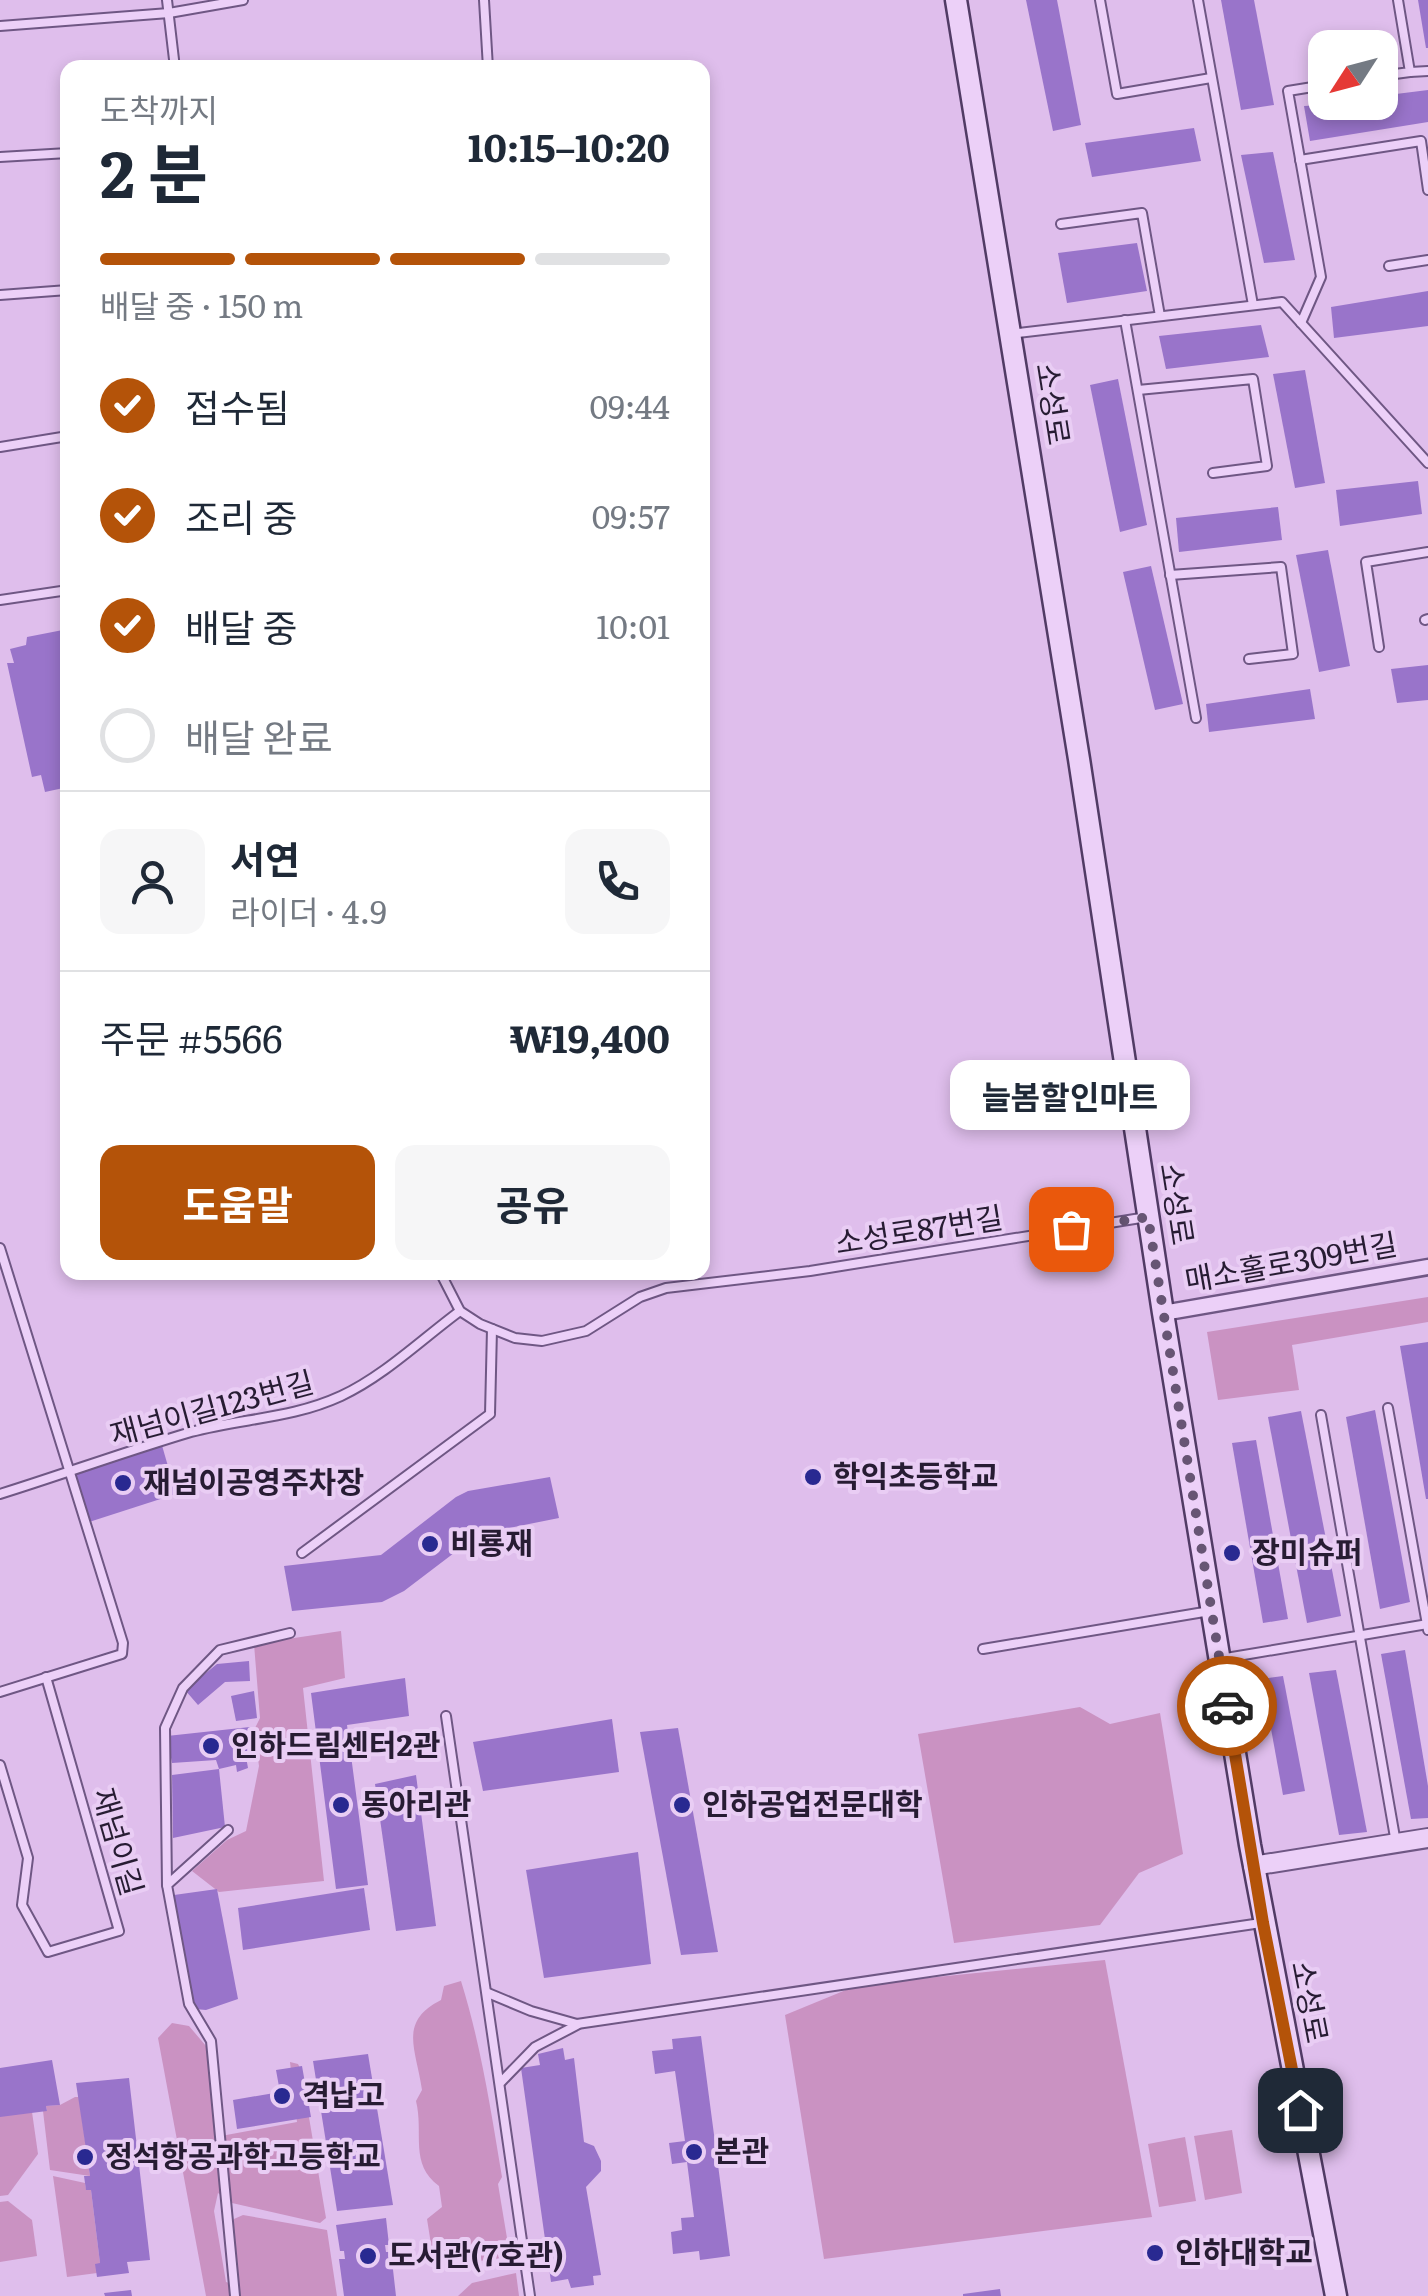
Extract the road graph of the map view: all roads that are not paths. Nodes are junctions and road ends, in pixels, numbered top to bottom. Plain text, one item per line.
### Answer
1 (167, 0) edge
2 (243, 0) edge
3 (484, 0) edge
4 (956, 0) edge
5 (1100, 0) edge
6 (1198, 0) edge
7 (1398, 0) edge
8 (168, 13) junction
9 (0, 26) edge
10 (174, 60) edge
11 (488, 60) edge
12 (1428, 71) edge
13 (1410, 72) junction
14 (1398, 74) edge
15 (1211, 78) dead end
16 (1308, 87) edge
17 (60, 153) edge
18 (0, 157) edge
19 (1300, 160) junction
20 (1428, 190) edge
21 (1061, 224) dead end
22 (1428, 260) edge
23 (1389, 266) dead end
24 (60, 291) edge
25 (0, 296) edge
26 (1253, 305) junction
27 (1160, 316) junction
28 (1125, 320) junction
29 (1301, 323) junction
30 (1010, 334) junction
31 (1138, 390) junction
32 (60, 437) edge
33 (0, 447) edge
34 (1428, 463) edge
35 (1213, 473) dead end
36 (1428, 552) edge
37 (1170, 575) junction
38 (60, 591) edge
39 (0, 600) edge
40 (1379, 648) dead end
41 (1248, 659) dead end
42 (1196, 718) dead end
43 (1148, 1217) junction
44 (0, 1248) edge
45 (1428, 1267) edge
46 (444, 1280) edge
47 (460, 1310) junction
48 (1162, 1313) junction
49 (492, 1329) junction
50 (1388, 1408) dead end
51 (490, 1414) junction
52 (1320, 1415) dead end
53 (69, 1472) junction
54 (0, 1494) edge
55 (1211, 1610) junction
56 (1428, 1626) edge
57 (290, 1633) dead end
58 (1358, 1636) junction
59 (983, 1649) dead end
60 (1219, 1659) junction
61 (46, 1678) junction
62 (0, 1692) edge
63 (446, 1716) dead end
64 (0, 1765) edge
65 (228, 1830) dead end
66 (1428, 1838) edge
67 (1396, 1844) junction
68 (1254, 1866) junction
69 (167, 1885) junction
70 (1263, 1923) junction
71 (488, 1993) junction
72 (578, 2024) junction
73 (502, 2082) junction
74 (235, 2296) edge
75 (530, 2296) edge
76 (1336, 2296) edge

1 - 8 lane
2 - 8 lane
3 - 11 lane
4 - 30 main road, 소성로
5 - 15 lane
6 - 26 lane
7 - 13 lane
8 - 9 lane
8 - 10 lane
12 - 13 lane
13 - 14 lane
16 - 19 lane
17 - 18 lane
19 - 20 lane
19 - 29 lane
21 - 27 lane
22 - 23 lane
24 - 25 lane
26 - 27 lane
26 - 29 lane
27 - 28 lane
28 - 30 lane
28 - 31 lane
29 - 34 lane
30 - 43 main road, 소성로
31 - 35 lane
31 - 37 lane
32 - 33 lane
36 - 40 lane
37 - 41 lane
37 - 42 lane
38 - 39 lane
43 - 48 main road, 소성로
43 - 49 lane, 소성로87번길
44 - 53 lane
45 - 48 street, 매소홀로309번길
46 - 47 lane
47 - 49 lane
47 - 53 lane, 재넘이길123번길
48 - 55 main road, 소성로
49 - 51 lane
50 - 56 lane
51 - 51 lane
52 - 58 lane
53 - 54 lane, 재넘이길123번길
53 - 61 lane
55 - 59 lane
55 - 60 main road, 소성로
56 - 58 lane
57 - 69 lane
58 - 60 lane
58 - 67 lane
60 - 68 main road, 소성로
61 - 62 lane
61 - 64 lane, 재넘이길
63 - 71 lane
65 - 69 lane
66 - 67 street
67 - 68 street
68 - 70 main road, 소성로
69 - 74 lane
70 - 72 lane
70 - 76 main road, 소성로
71 - 72 lane
71 - 73 lane
72 - 73 lane
73 - 75 lane

